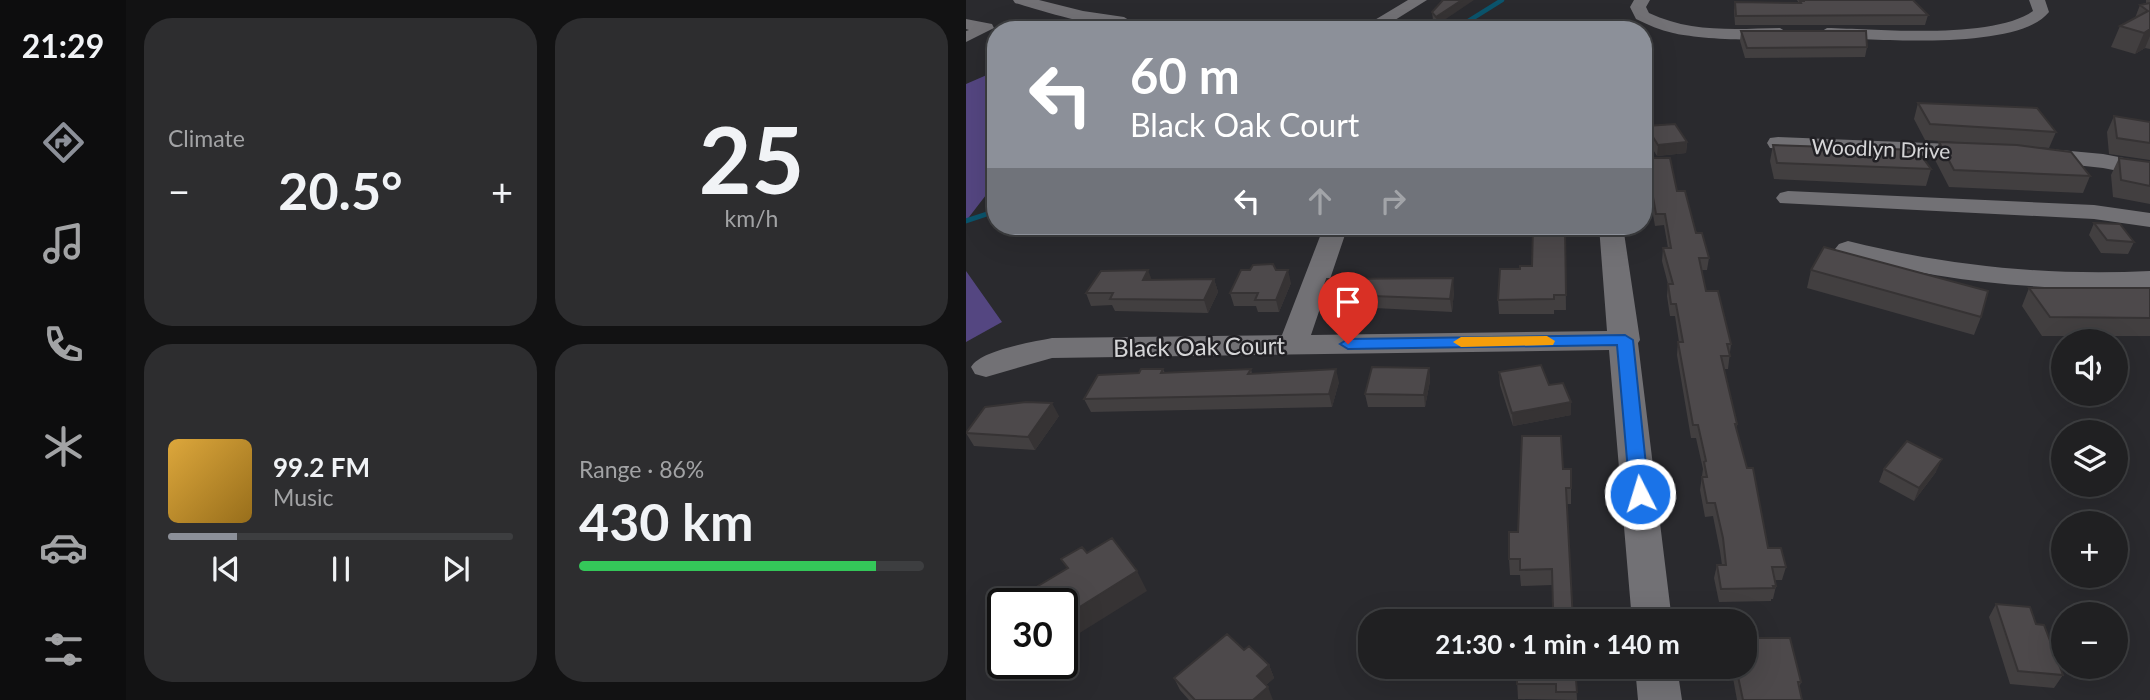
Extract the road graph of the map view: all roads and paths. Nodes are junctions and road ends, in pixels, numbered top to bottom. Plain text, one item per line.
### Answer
1 (1021, 0) edge
2 (1419, 0) edge
3 (1642, 0) edge
4 (2036, 0) edge
5 (1117, 21) edge
6 (1382, 21) edge
7 (966, 23) edge
8 (1657, 23) junction
9 (1652, 24) edge
10 (966, 37) edge
11 (1778, 144) edge
12 (1992, 152) edge
13 (2019, 153) edge
14 (2150, 170) edge
15 (1788, 198) dead end
16 (2150, 220) edge
17 (1333, 235) edge
18 (1612, 235) edge
19 (1848, 249) dead end
20 (2150, 279) edge
21 (1625, 340) junction
22 (1293, 345) junction
23 (986, 367) dead end
24 (1651, 609) edge
25 (1657, 679) edge
26 (1660, 700) edge

1 - 5 street
2 - 6 street
3 - 8 street
4 - 8 street
7 - 10 street
8 - 9 street
11 - 12 street, Woodlyn Drive
13 - 14 street
15 - 16 street
17 - 22 street
18 - 21 street
19 - 20 street
21 - 22 street, Black Oak Court
21 - 24 street
22 - 23 street, Black Oak Court
25 - 26 street

